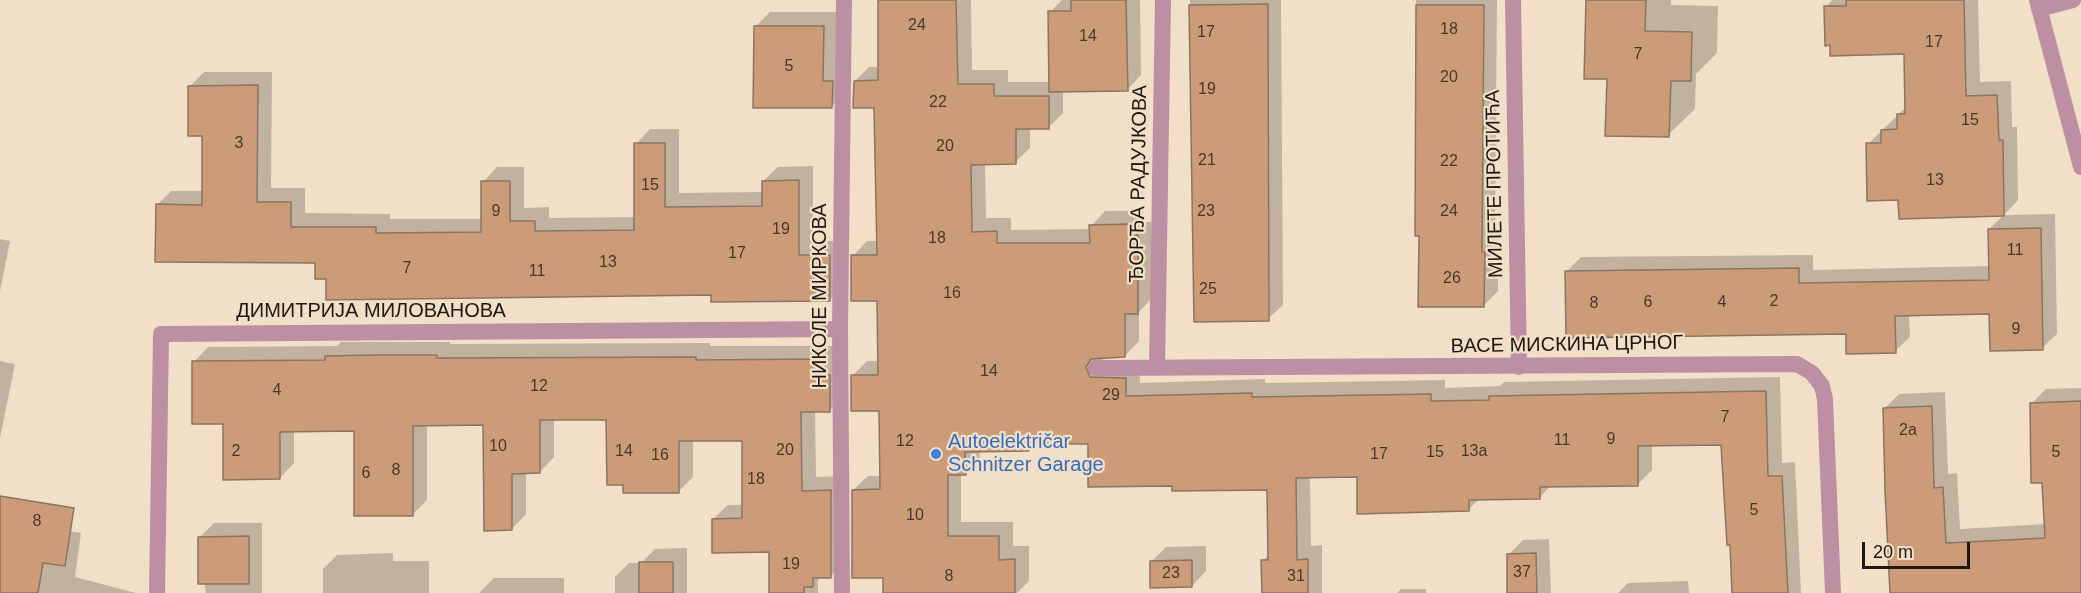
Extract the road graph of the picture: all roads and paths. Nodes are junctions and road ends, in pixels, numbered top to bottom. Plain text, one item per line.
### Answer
1 (844, 0) edge
2 (1163, 0) edge
3 (1513, 0) edge
4 (2073, 0) edge
5 (2038, 4) edge
6 (2081, 167) edge
7 (840, 329) junction
8 (1519, 367) junction
9 (1096, 368) dead end
10 (1157, 368) junction
11 (157, 593) edge
12 (843, 593) edge
13 (1833, 593) edge

1 - 7 street, НИКОЛЕ МИРКОВА
2 - 10 street, ЂОРЂА РАДУЈКОВА
3 - 8 street, МИЛЕТЕ ПРОТИЋА
4 - 5 street
5 - 6 street
7 - 11 street, ДИМИТРИЈА МИЛОВАНОВА
7 - 12 street, НИКОЛЕ МИРКОВА
8 - 10 street, ВАСЕ МИСКИНА ЦРНОГ
8 - 13 street, ВАСЕ МИСКИНА ЦРНОГ
9 - 10 street, ВАСЕ МИСКИНА ЦРНОГ

